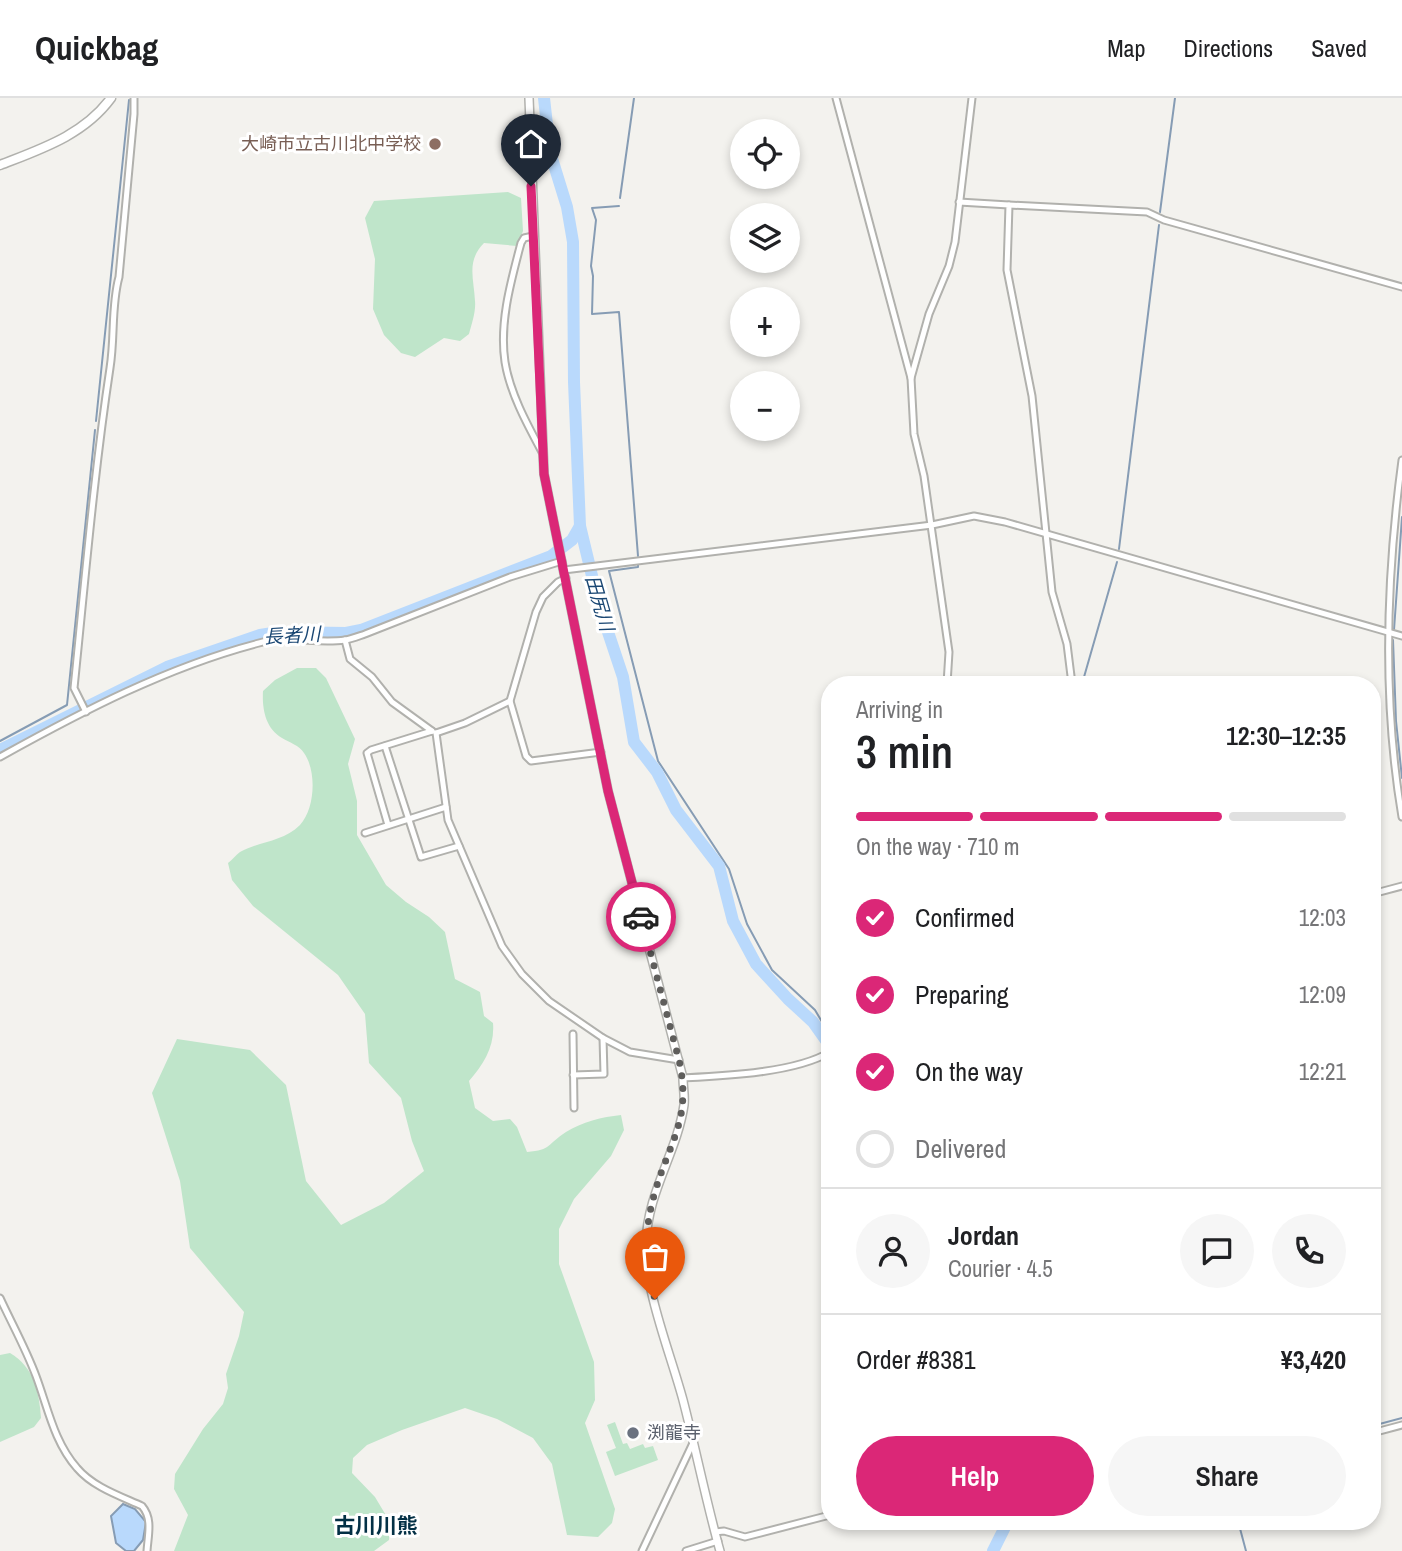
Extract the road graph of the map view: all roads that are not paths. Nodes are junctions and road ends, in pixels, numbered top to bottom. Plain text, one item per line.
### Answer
1 (111, 98) edge
2 (134, 98) edge
3 (529, 98) edge
4 (836, 98) edge
5 (972, 98) edge
6 (0, 164) edge
7 (959, 202) junction
8 (1009, 205) junction
9 (533, 236) junction
10 (1402, 288) edge
11 (911, 378) junction
12 (542, 452) junction
13 (1402, 460) edge
14 (932, 525) junction
15 (1045, 535) junction
16 (561, 559) junction
17 (565, 574) junction
18 (1388, 632) junction
19 (1402, 636) edge
20 (345, 640) junction
21 (948, 676) edge
22 (1071, 676) edge
23 (510, 701) junction
24 (84, 708) junction
25 (434, 732) junction
26 (385, 746) junction
27 (601, 752) junction
28 (0, 757) edge
29 (446, 807) junction
30 (1402, 817) edge
31 (408, 819) junction
32 (388, 825) junction
33 (365, 832) dead end
34 (459, 846) junction
35 (1402, 886) edge
36 (1381, 892) edge
37 (573, 1034) dead end
38 (603, 1038) junction
39 (821, 1057) edge
40 (679, 1060) junction
41 (573, 1075) junction
42 (683, 1078) junction
43 (574, 1108) dead end
44 (0, 1298) edge
45 (1402, 1425) edge
46 (1381, 1431) edge
47 (693, 1443) junction
48 (821, 1517) edge
49 (715, 1532) junction
50 (718, 1541) junction
51 (147, 1551) edge
52 (642, 1551) edge
53 (686, 1551) edge
54 (720, 1551) edge

1 - 6 main road
2 - 24 street
3 - 9 street
4 - 11 street
5 - 7 street
7 - 8 street
7 - 11 street
8 - 10 street
8 - 15 street
9 - 12 street
9 - 12 street
11 - 14 street
12 - 16 street
13 - 18 street
14 - 15 street
14 - 17 street
14 - 21 street
15 - 18 street
15 - 22 street
16 - 17 street
16 - 20 street
17 - 23 street
17 - 27 street
18 - 19 street
18 - 30 street
20 - 24 street
20 - 25 street
23 - 25 street
23 - 27 street
24 - 28 street
25 - 26 street
25 - 29 street
26 - 31 street
26 - 32 street
27 - 40 street
29 - 31 street
29 - 34 street
31 - 32 street
31 - 34 street
32 - 33 street
34 - 38 street
35 - 36 street
37 - 41 street
38 - 40 street
38 - 41 street
39 - 42 street
40 - 42 street
41 - 43 street
42 - 47 street
44 - 51 street
45 - 46 street
47 - 49 street
47 - 52 street
48 - 49 street
49 - 50 street
50 - 53 street
50 - 54 street

